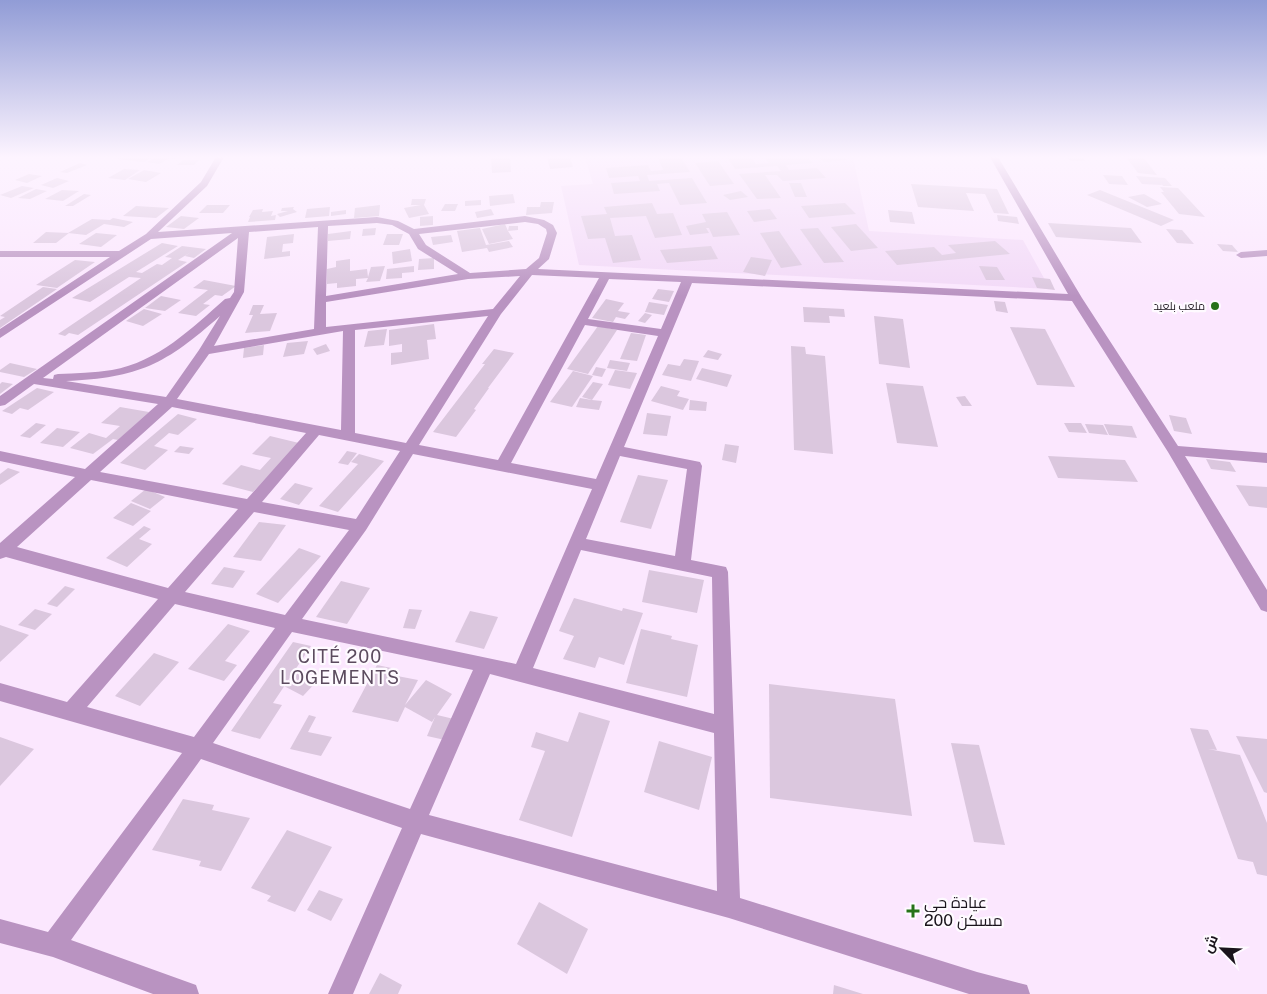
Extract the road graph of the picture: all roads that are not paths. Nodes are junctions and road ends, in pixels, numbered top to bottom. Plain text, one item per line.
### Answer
1 (183, 203) edge
2 (1021, 203) edge
3 (323, 224) junction
4 (244, 229) junction
5 (413, 232) junction
6 (149, 236) junction
7 (1267, 253) edge
8 (0, 254) edge
9 (122, 254) junction
10 (1241, 255) dead end
11 (529, 272) junction
12 (606, 275) junction
13 (468, 276) junction
14 (688, 279) junction
15 (239, 292) junction
16 (1076, 298) junction
17 (320, 300) junction
18 (496, 312) junction
19 (580, 321) junction
20 (349, 327) junction
21 (320, 332) junction
22 (664, 333) junction
23 (0, 334) edge
24 (205, 351) junction
25 (32, 380) junction
26 (0, 402) edge
27 (169, 402) junction
28 (315, 431) junction
29 (348, 436) junction
30 (410, 448) junction
31 (616, 450) junction
32 (1174, 450) junction
33 (0, 456) edge
34 (1267, 458) edge
35 (502, 466) junction
36 (88, 475) junction
37 (600, 485) junction
38 (252, 506) junction
39 (360, 526) junction
40 (576, 543) junction
41 (1, 551) edge
42 (682, 565) junction
43 (173, 596) junction
44 (1267, 605) edge
45 (290, 624) junction
46 (485, 664) junction
47 (521, 674) junction
48 (0, 692) edge
49 (70, 713) junction
50 (724, 726) junction
51 (199, 748) junction
52 (416, 822) junction
53 (729, 906) junction
54 (0, 931) edge
55 (53, 945) junction
56 (977, 989) edge
57 (187, 994) edge
58 (340, 994) edge
59 (1018, 994) edge

1 - 6 street
2 - 16 street
3 - 4 street
3 - 5 street
3 - 17 street
4 - 6 street
4 - 15 street
4 - 25 street
5 - 11 street
5 - 13 street
6 - 9 street
7 - 10 street
8 - 9 street
9 - 23 street
11 - 12 street
11 - 13 street
11 - 18 street
12 - 14 street
12 - 19 street
13 - 17 street
14 - 16 street
14 - 22 street
15 - 24 street
15 - 25 street
16 - 32 street
17 - 21 street
18 - 20 street
18 - 30 street
19 - 22 street
19 - 35 street
20 - 21 street
20 - 29 street
21 - 24 street
22 - 31 street
24 - 27 street
25 - 26 street
25 - 27 street
27 - 28 street
27 - 36 street
28 - 29 street
28 - 38 street
29 - 30 street
30 - 35 street
30 - 39 street
31 - 37 street
31 - 42 street
32 - 34 street
32 - 44 street
33 - 36 street
35 - 37 street
36 - 38 street
36 - 41 street
37 - 40 street
38 - 39 street
38 - 43 street
39 - 45 street
40 - 42 street
40 - 47 street
41 - 43 street
42 - 50 street
43 - 45 street
43 - 49 street
45 - 46 street
45 - 51 street
46 - 47 street
46 - 52 street
47 - 50 street
48 - 49 street
49 - 51 street
50 - 53 street
51 - 52 street
51 - 55 street
52 - 53 street
52 - 58 street
53 - 56 street
54 - 55 street
55 - 57 street
56 - 59 street

